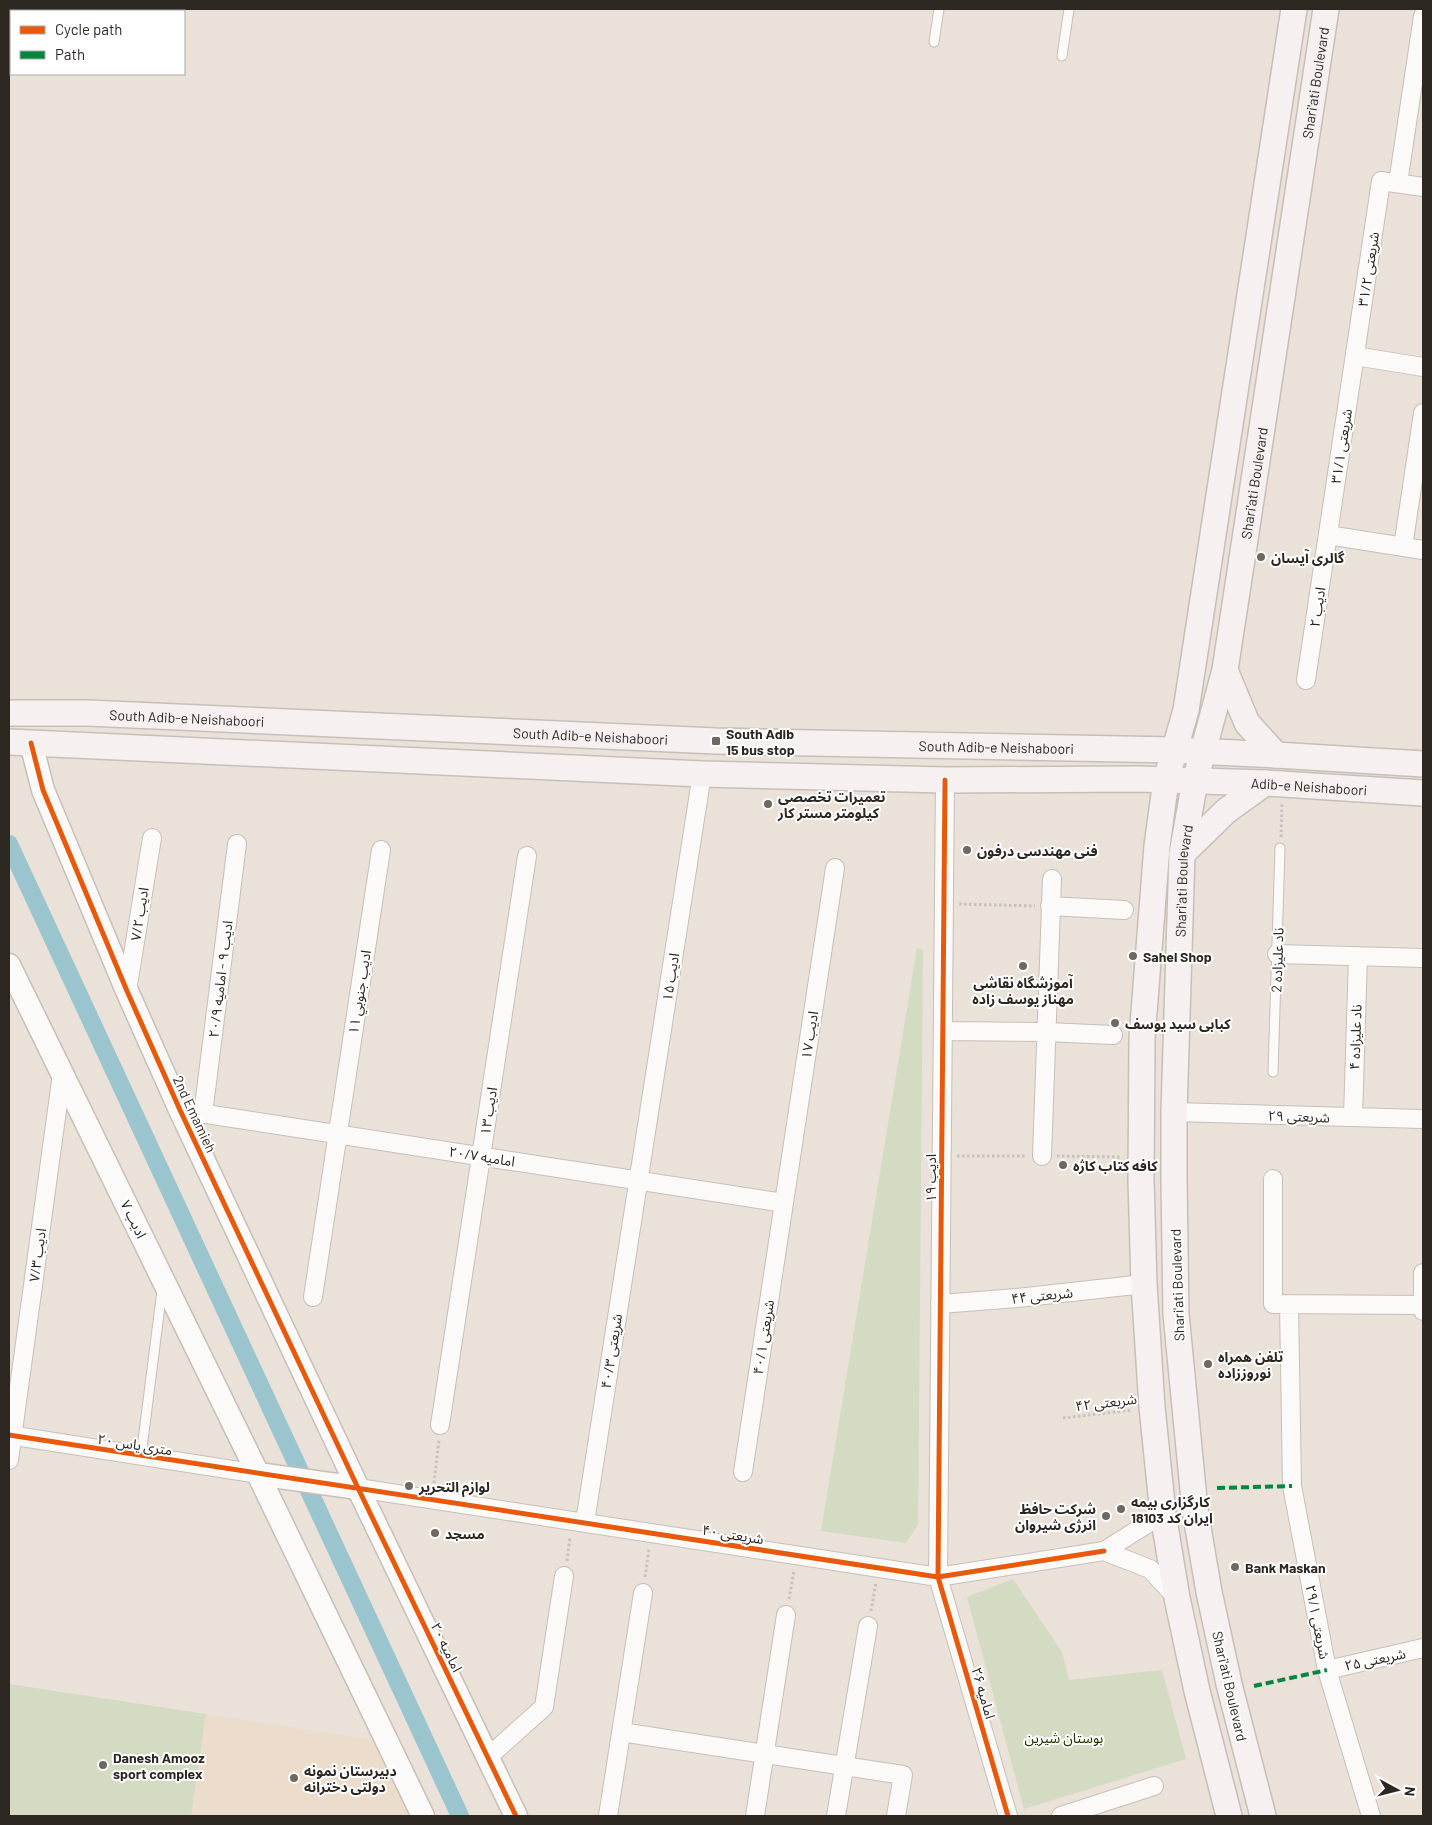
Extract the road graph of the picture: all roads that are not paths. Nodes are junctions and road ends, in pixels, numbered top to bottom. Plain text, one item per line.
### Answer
1 (939, 9) edge
2 (1069, 9) edge
3 (1294, 9) edge
4 (1326, 9) edge
5 (1423, 16) edge
6 (934, 42) dead end
7 (1421, 48) edge
8 (1062, 56) dead end
9 (1390, 182) junction
10 (1423, 187) edge
11 (1355, 356) junction
12 (1423, 367) edge
13 (1423, 413) edge
14 (1328, 535) junction
15 (1403, 547) junction
16 (1423, 550) edge
17 (1225, 670) junction
18 (1306, 680) dead end
19 (9, 713) edge
20 (20, 743) edge
21 (1174, 750) junction
22 (1202, 752) junction
23 (1276, 755) junction
24 (1423, 764) edge
25 (702, 774) junction
26 (945, 780) junction
27 (1166, 780) junction
28 (1195, 781) junction
29 (1274, 783) junction
30 (1423, 793) edge
31 (152, 838) dead end
32 (237, 844) dead end
33 (1280, 848) road end
34 (381, 850) dead end
35 (1182, 854) junction
36 (527, 856) dead end
37 (835, 868) dead end
38 (1052, 879) dead end
39 (1050, 906) junction
40 (1124, 910) dead end
41 (1277, 954) junction
42 (1358, 956) junction
43 (1423, 958) edge
44 (9, 965) edge
45 (127, 991) junction
46 (943, 1031) junction
47 (1047, 1032) junction
48 (1113, 1036) dead end
49 (1273, 1072) dead end
50 (62, 1074) junction
51 (180, 1110) junction
52 (1174, 1112) junction
53 (203, 1114) junction
54 (1353, 1118) junction
55 (1423, 1119) edge
56 (338, 1134) junction
57 (481, 1156) junction
58 (1042, 1156) dead end
59 (1273, 1179) dead end
60 (637, 1180) junction
61 (784, 1203) junction
62 (1423, 1273) edge
63 (163, 1280) junction
64 (1144, 1284) junction
65 (313, 1297) dead end
66 (940, 1304) junction
67 (1281, 1304) junction
68 (1423, 1305) edge
69 (1423, 1311) edge
70 (440, 1425) road end
71 (11, 1436) edge
72 (141, 1456) junction
73 (9, 1460) edge
74 (742, 1472) dead end
75 (258, 1474) junction
76 (358, 1488) junction
77 (1163, 1514) junction
78 (579, 1522) junction
79 (1104, 1551) junction
80 (564, 1576) road end
81 (938, 1577) junction
82 (643, 1593) road end
83 (1177, 1598) junction
84 (786, 1615) road end
85 (868, 1626) road end
86 (1423, 1648) edge
87 (1327, 1670) junction
88 (622, 1732) junction
89 (764, 1754) junction
90 (488, 1757) junction
91 (844, 1766) junction
92 (1154, 1786) dead end
93 (423, 1816) edge
94 (516, 1816) edge
95 (608, 1816) edge
96 (755, 1816) edge
97 (836, 1816) edge
98 (896, 1816) edge
99 (1008, 1816) edge
100 (1061, 1816) edge
101 (1229, 1816) edge
102 (1263, 1816) edge
103 (1371, 1816) edge

1 - 6 lane
2 - 8 lane
3 - 21 main road, Shari'ati Boulevard
4 - 17 main road, Shari'ati Boulevard
5 - 7 street, شریعتی ۳۱/۲
7 - 9 street, شریعتی ۳۱/۲
9 - 10 street
9 - 11 street, شریعتی ۳۱/۲
11 - 12 street
11 - 14 street, شریعتی ۳۱/۱
13 - 15 street
14 - 15 street
14 - 18 street, ادیب ۲
15 - 16 street
17 - 22 main road, Shari'ati Boulevard
17 - 23 main road
19 - 21 main road, South Adib-e Neishaboori
20 - 25 main road
20 - 45 street, 2nd Emamieh
21 - 22 main road, South Adib-e Neishaboori
21 - 27 main road, Shari'ati Boulevard
22 - 23 main road, Adib-e Neishaboori
22 - 28 main road, Shari'ati Boulevard
23 - 24 main road, Adib-e Neishaboori
25 - 26 main road
25 - 60 street, ادیب ۱۵
26 - 27 main road
26 - 46 street, ادیب ۱۹
27 - 28 main road, Adib-e Neishaboori
27 - 64 main road, Shari'ati Boulevard
28 - 29 main road, Adib-e Neishaboori
28 - 35 main road, Shari'ati Boulevard
29 - 30 main road, Adib-e Neishaboori
29 - 35 main road
31 - 45 street, ادیب ۷/۲
32 - 53 street, ادیب ۹ - امامیه ۲۰/۹
33 - 41 lane, ناد علیزاده 2
34 - 56 street, ادیب جنوبي ١١
35 - 52 main road, Shari'ati Boulevard
36 - 57 street, ادیب ۱۳
37 - 61 street, ادیب ۱۷
38 - 39 street
39 - 40 street
39 - 47 street
41 - 42 street
41 - 49 lane, ناد علیزاده 2
42 - 43 street
42 - 54 street, ناد علیزاده ۴
44 - 50 street, ادیب ۷
45 - 51 street, 2nd Emamieh
46 - 47 street
46 - 66 street, ادیب ۱۹
47 - 48 street
47 - 58 street
50 - 63 street, ادیب ۷
50 - 71 street, ادیب ۷/۳
51 - 53 street, امامیه ۲۰/۷
51 - 76 street, 2nd Emamieh
52 - 54 street, شریعتی ۲۹
52 - 102 main road, Shari'ati Boulevard
53 - 56 street, امامیه ۲۰/۷
54 - 55 street, شریعتی ۲۹
56 - 57 street, امامیه ۲۰/۷
56 - 65 street, ادیب جنوبي ١١
57 - 60 street, امامیه ۲۰/۷
57 - 70 street, ادیب ۱۳
59 - 67 street, شریعتی ۲۹/۱
60 - 61 street, امامیه ۲۰/۷
60 - 78 street, شریعتی ۴۰/۳
61 - 74 street, شریعتی ۴۰/۱
62 - 68 street
63 - 72 lane
63 - 75 street, ادیب ۷
64 - 66 street, شریعتی ۴۴
64 - 77 main road, Shari'ati Boulevard
66 - 81 street, ادیب ۱۹
67 - 68 street
67 - 87 street, شریعتی ۲۹/۱
68 - 69 street
71 - 72 street, ۲۰ متری یاس
71 - 73 street, ادیب ۷/۳
72 - 75 street, ۲۰ متری یاس
75 - 76 street
75 - 93 street
76 - 78 street, شریعتی ۴۰
76 - 90 street, امامیه ۲۰
77 - 79 street, شریعتی ۴۰
77 - 83 main road, Shari'ati Boulevard
78 - 81 street, شریعتی ۴۰
79 - 81 street, شریعتی ۴۰
79 - 83 street
80 - 90 street
81 - 99 street, امامیه ۲۶
82 - 88 street
83 - 101 main road, Shari'ati Boulevard
84 - 89 street
85 - 91 street
86 - 87 street, شریعتی ۲۵
87 - 103 street, شریعتی ۲۹/۱
88 - 89 street
88 - 95 street
89 - 91 street
89 - 96 street
90 - 94 street, امامیه ۲۰
91 - 97 street
91 - 98 street
92 - 100 street

